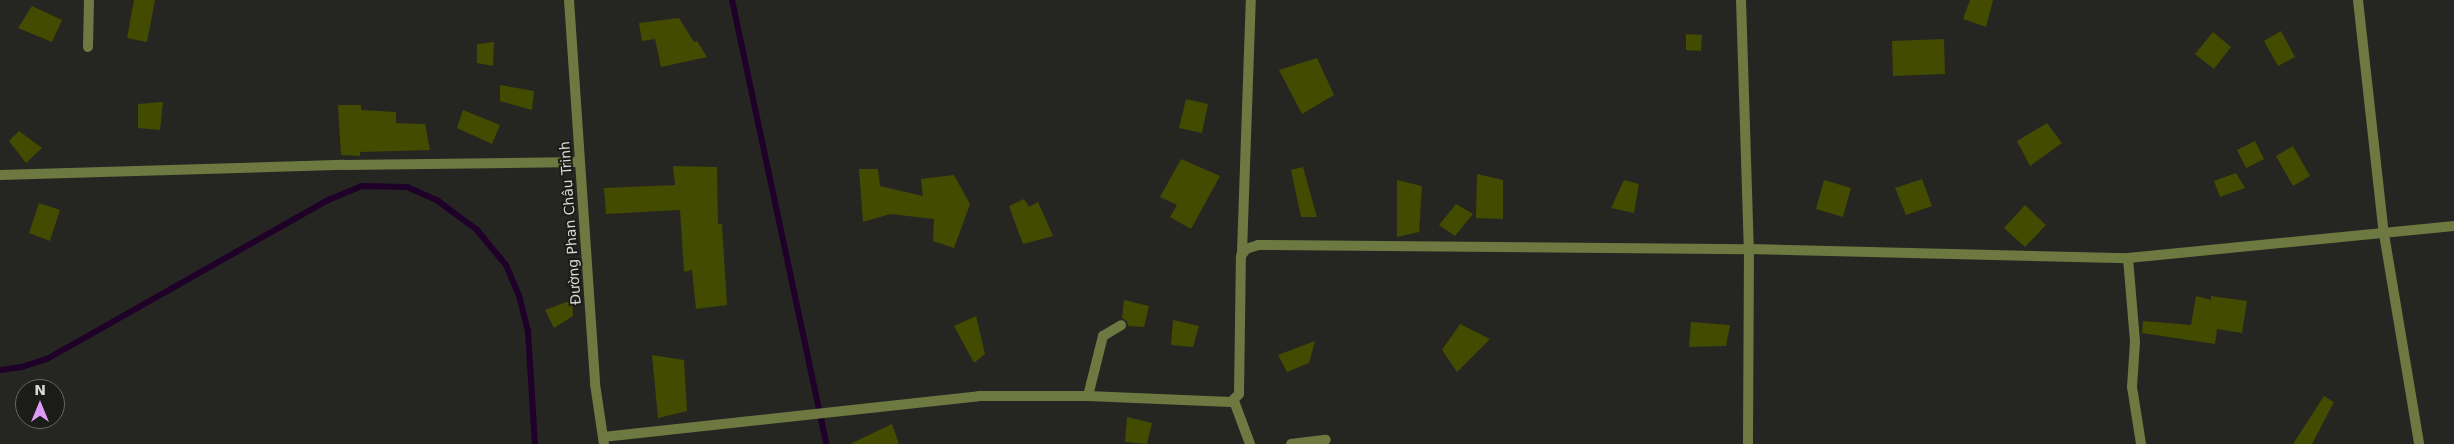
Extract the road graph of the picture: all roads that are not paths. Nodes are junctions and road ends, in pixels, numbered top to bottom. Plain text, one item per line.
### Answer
1 (89, 0) edge
2 (569, 0) edge
3 (1251, 0) edge
4 (1741, 0) edge
5 (2358, 0) edge
6 (88, 48) dead end
7 (580, 162) junction
8 (0, 175) edge
9 (2454, 226) edge
10 (2384, 234) junction
11 (1749, 249) junction
12 (1242, 252) junction
13 (2128, 258) junction
14 (1121, 325) dead end
15 (1088, 396) junction
16 (1234, 401) junction
17 (604, 440) edge
18 (1326, 440) dead end
19 (1250, 444) edge
20 (1291, 444) edge
21 (1748, 444) edge
22 (2141, 444) edge
23 (2419, 444) edge

1 - 6 street
2 - 7 street, Đường Phan Châu Trinh
3 - 12 street
4 - 11 street
5 - 10 street
7 - 8 street
7 - 17 street, Đường Phan Châu Trinh
9 - 10 street
10 - 13 street
10 - 23 street
11 - 12 street
11 - 13 street
11 - 21 street
12 - 16 street
13 - 22 street
14 - 15 street
15 - 16 street
15 - 17 street
16 - 19 street
18 - 20 street

